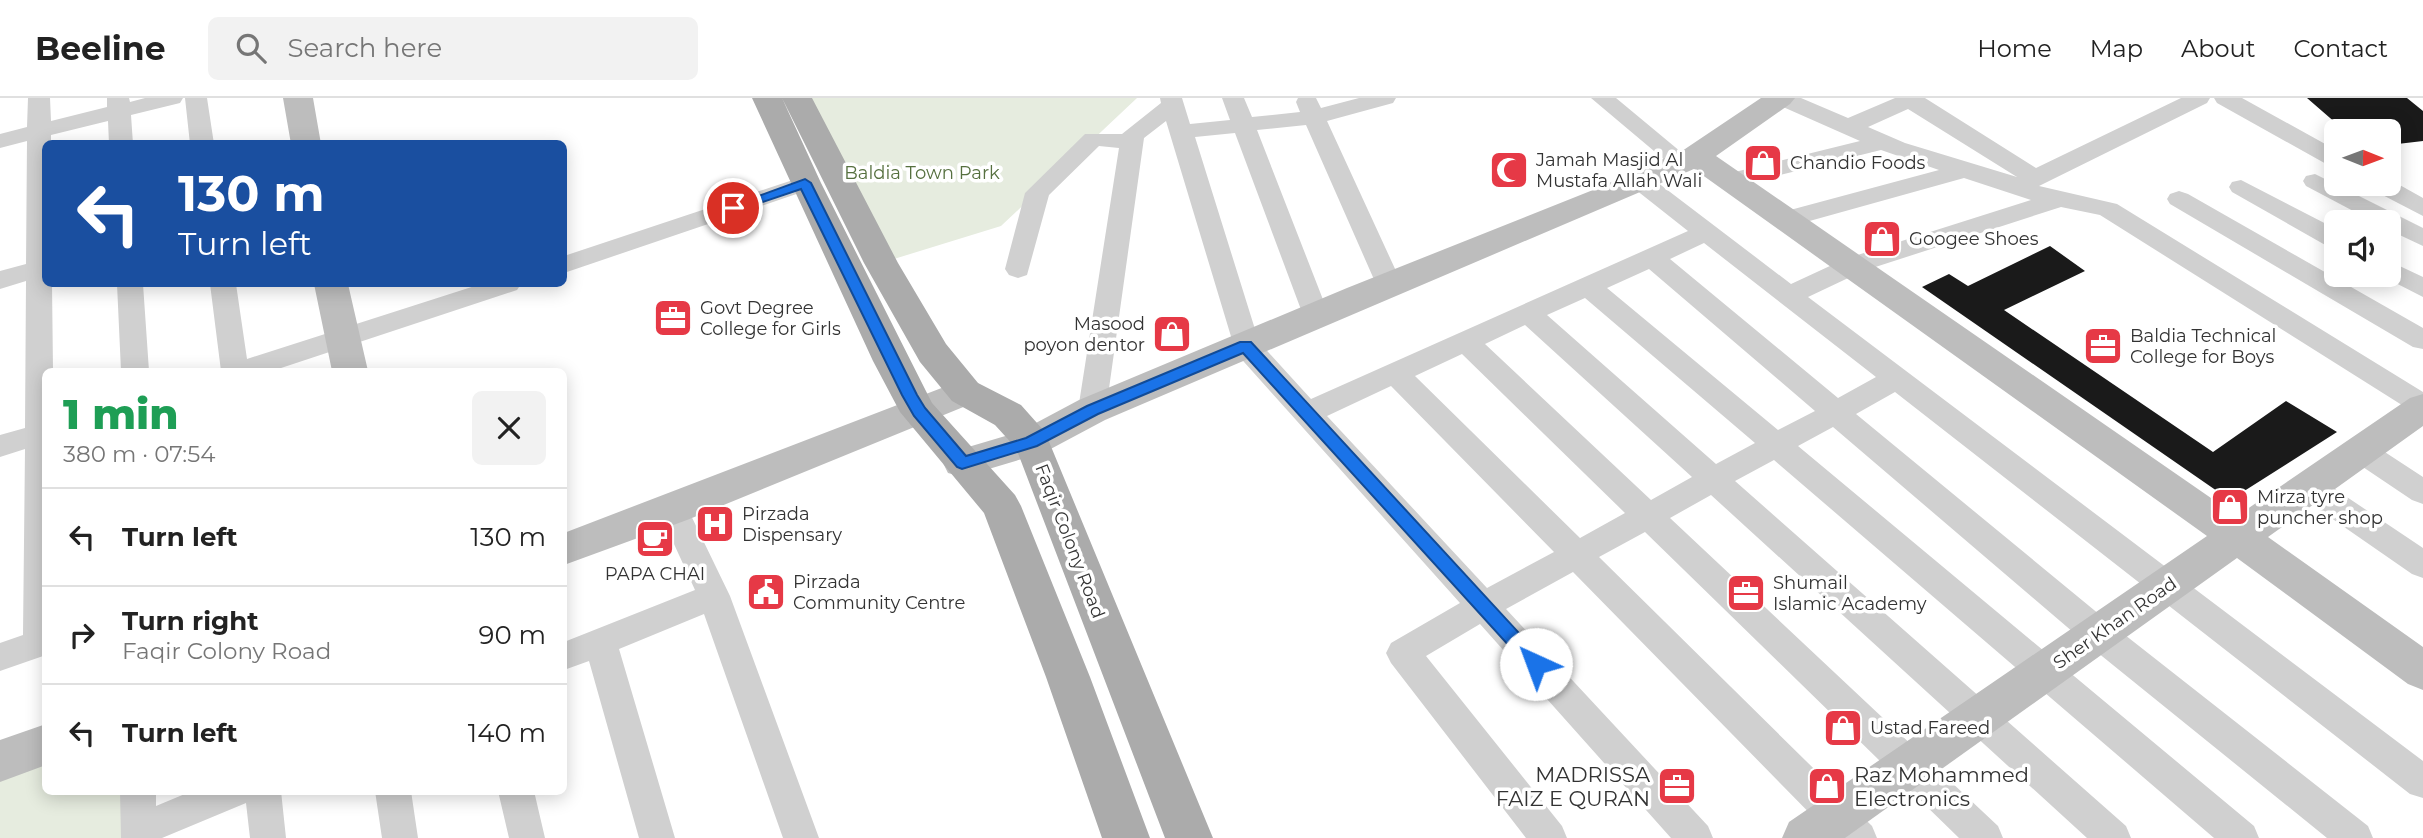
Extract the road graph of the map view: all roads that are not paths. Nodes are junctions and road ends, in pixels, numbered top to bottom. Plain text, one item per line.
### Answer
1 (39, 98) edge
2 (172, 98) edge
3 (196, 98) edge
4 (298, 98) edge
5 (767, 98) edge
6 (797, 98) edge
7 (1233, 98) edge
8 (1385, 98) edge
9 (1602, 98) edge
10 (1781, 98) edge
11 (2149, 98) edge
12 (2200, 98) edge
13 (2225, 98) edge
14 (1910, 99) edge
15 (118, 105) edge
16 (1309, 108) edge
17 (2172, 111) junction
18 (1175, 112) edge
19 (1243, 125) junction
20 (1848, 127) junction
21 (39, 131) junction
22 (121, 140) edge
23 (201, 140) edge
24 (305, 140) edge
25 (0, 141) edge
26 (1132, 142) junction
27 (1883, 142) junction
28 (2324, 153) edge
29 (1689, 159) junction
30 (1965, 170) junction
31 (1731, 180) junction
32 (1640, 181) junction
33 (2315, 181) dead end
34 (2026, 182) junction
35 (805, 183) junction
36 (2241, 187) dead end
37 (2401, 196) edge
38 (2059, 199) junction
39 (2179, 199) dead end
40 (2423, 208) edge
41 (1788, 219) junction
42 (1707, 232) junction
43 (2324, 233) edge
44 (2423, 239) edge
45 (1651, 257) junction
46 (567, 264) edge
47 (1854, 265) junction
48 (42, 268) edge
49 (1018, 269) dead end
50 (2401, 276) edge
51 (0, 280) edge
52 (1389, 284) junction
53 (1588, 286) junction
54 (130, 287) edge
55 (223, 287) edge
56 (332, 287) edge
57 (501, 287) edge
58 (2423, 288) edge
59 (1789, 295) junction
60 (1528, 313) junction
61 (1316, 315) junction
62 (2423, 340) edge
63 (1465, 341) junction
64 (1246, 346) junction
65 (346, 356) edge
66 (135, 368) edge
67 (235, 368) edge
68 (263, 368) edge
69 (1395, 373) junction
70 (1898, 378) junction
71 (965, 392) junction
72 (1092, 410) junction
73 (919, 412) junction
74 (1307, 413) junction
75 (1836, 413) junction
76 (2419, 416) edge
77 (42, 433) edge
78 (1032, 442) junction
79 (1776, 445) junction
80 (0, 446) edge
81 (2361, 451) junction
82 (962, 463) junction
83 (1714, 479) junction
84 (2309, 487) junction
85 (2423, 492) edge
86 (673, 509) junction
87 (1647, 515) junction
88 (2238, 537) junction
89 (567, 548) edge
90 (1576, 555) junction
91 (2423, 565) edge
92 (2168, 585) junction
93 (714, 596) junction
94 (1483, 606) junction
95 (2099, 634) junction
96 (600, 641) junction
97 (42, 642) edge
98 (567, 655) edge
99 (0, 657) edge
100 (2423, 671) edge
101 (2044, 672) junction
102 (1979, 717) junction
103 (42, 745) edge
104 (0, 761) edge
105 (1909, 766) junction
106 (2423, 782) edge
107 (138, 795) edge
108 (225, 795) edge
109 (263, 795) edge
110 (394, 795) edge
111 (517, 795) edge
112 (1834, 831) edge
113 (139, 834) edge
114 (268, 838) edge
115 (400, 838) edge
116 (527, 838) edge
117 (657, 838) edge
118 (801, 838) edge
119 (1126, 838) edge
120 (1189, 838) edge
121 (1549, 838) edge
122 (1695, 838) edge
123 (1985, 838) edge
124 (2113, 838) edge
125 (2241, 838) edge
126 (2355, 838) edge

1 - 21 street
2 - 15 street
3 - 23 street
4 - 24 street
5 - 35 main road
6 - 71 main road, Faqir Colony Road
7 - 19 street
8 - 16 street
9 - 29 street
10 - 20 street
10 - 29 street
11 - 17 street
12 - 17 street
13 - 28 street
14 - 20 street
14 - 34 street
15 - 21 street
15 - 22 street
16 - 19 street
16 - 52 street
17 - 34 street
18 - 19 street
18 - 26 street
18 - 64 street
19 - 61 street
20 - 27 street
21 - 25 street
21 - 48 street
26 - 49 street
26 - 72 street
27 - 30 street
27 - 31 street
29 - 31 street
29 - 32 street
30 - 34 street
30 - 41 street
31 - 41 street
32 - 42 street
32 - 52 street
33 - 44 street
34 - 38 street
35 - 46 street
35 - 73 main road
36 - 43 street
37 - 40 street
38 - 47 street
38 - 76 street
39 - 62 street
41 - 47 street
42 - 45 street
42 - 59 street
45 - 53 street
45 - 75 street
47 - 59 street
47 - 88 street
48 - 51 street
48 - 77 street
50 - 58 street
52 - 61 street
53 - 60 street
53 - 79 street
54 - 66 street
55 - 67 street
56 - 65 street
57 - 65 street
59 - 70 street
60 - 63 street
60 - 83 street
61 - 64 street
63 - 69 street
63 - 87 street
64 - 72 street
64 - 74 street
65 - 68 street
69 - 74 street
69 - 90 street
70 - 75 street
70 - 92 street
71 - 73 street
71 - 78 main road, Faqir Colony Road
72 - 78 street
73 - 82 main road
73 - 86 street
74 - 94 street
75 - 79 street
75 - 95 street
76 - 81 street, Sher Khan Road
77 - 80 street
78 - 82 street
78 - 120 main road, Faqir Colony Road
79 - 83 street
79 - 101 street
81 - 84 street, Sher Khan Road
81 - 85 street
82 - 119 main road
83 - 87 street
83 - 102 street
84 - 88 street, Sher Khan Road
84 - 91 street
86 - 89 street
86 - 93 street
87 - 90 street
87 - 105 street
88 - 92 street, Sher Khan Road
88 - 100 street
90 - 94 street
90 - 112 street
92 - 95 street, Sher Khan Road
92 - 106 street
93 - 96 street
93 - 118 street
94 - 121 street
94 - 122 street
95 - 101 street, Sher Khan Road
95 - 126 street
96 - 98 street
96 - 117 street
97 - 99 street
101 - 102 street, Sher Khan Road
101 - 125 street
102 - 105 street, Sher Khan Road
102 - 124 street
103 - 104 street
105 - 112 street, Sher Khan Road
105 - 123 street
107 - 113 street
108 - 113 street
109 - 114 street
110 - 115 street
111 - 116 street

